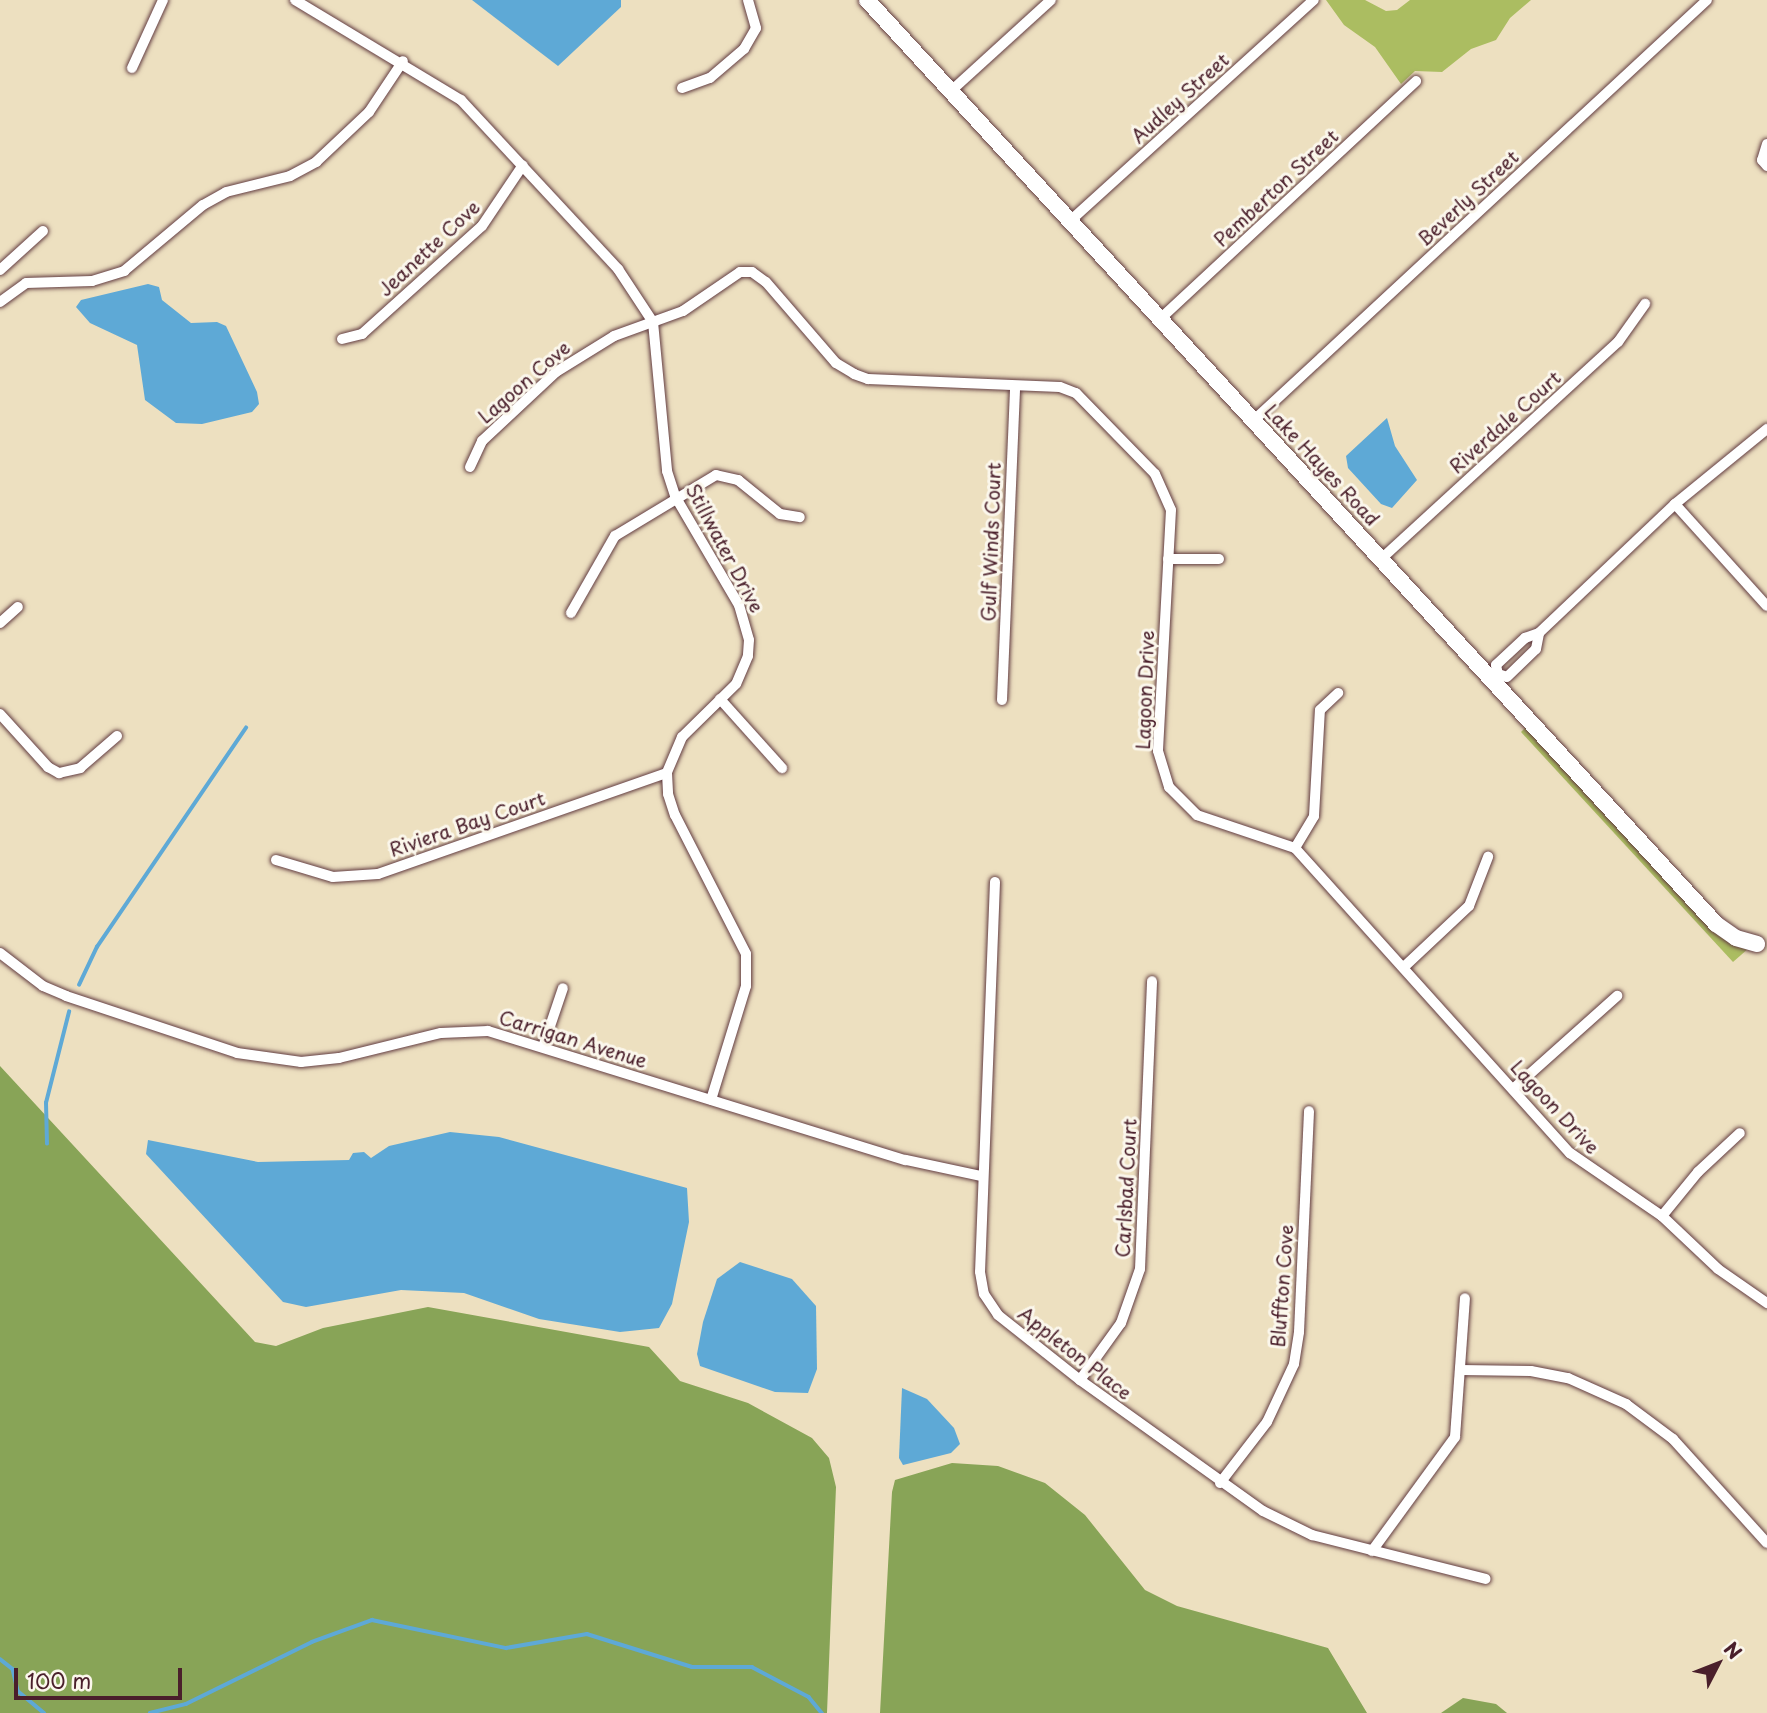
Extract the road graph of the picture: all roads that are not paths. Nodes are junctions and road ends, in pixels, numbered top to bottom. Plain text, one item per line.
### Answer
1 (163, 0) edge
2 (295, 0) edge
3 (748, 0) edge
4 (867, 0) edge
5 (1052, 0) edge
6 (1314, 0) edge
7 (1707, 0) edge
8 (403, 61) junction
9 (132, 68) dead end
10 (1416, 81) dead end
11 (682, 88) dead end
12 (951, 91) junction
13 (1767, 144) edge
14 (523, 165) junction
15 (1767, 166) edge
16 (1070, 221) junction
17 (43, 231) dead end
18 (0, 271) edge
19 (0, 302) edge
20 (1645, 304) dead end
21 (1159, 320) junction
22 (653, 322) junction
23 (342, 339) dead end
24 (1014, 386) junction
25 (1253, 421) junction
26 (1767, 429) edge
27 (470, 467) dead end
28 (675, 496) junction
29 (1675, 504) junction
30 (800, 517) dead end
31 (1168, 559) junction
32 (1219, 559) dead end
33 (1380, 560) junction
34 (1767, 606) edge
35 (18, 607) dead end
36 (571, 612) dead end
37 (0, 622) edge
38 (1495, 677) junction
39 (1338, 693) dead end
40 (720, 699) junction
41 (1002, 700) dead end
42 (0, 713) edge
43 (117, 736) dead end
44 (782, 768) dead end
45 (667, 773) junction
46 (1295, 848) junction
47 (1488, 857) dead end
48 (276, 860) dead end
49 (995, 883) dead end
50 (1762, 945) edge
51 (0, 953) edge
52 (1405, 966) junction
53 (1152, 981) dead end
54 (563, 988) dead end
55 (1617, 996) dead end
56 (543, 1047) junction
57 (1513, 1089) junction
58 (711, 1100) junction
59 (1309, 1111) dead end
60 (1740, 1133) dead end
61 (981, 1176) junction
62 (1662, 1216) junction
63 (1465, 1297) dead end
64 (1767, 1303) edge
65 (1460, 1370) junction
66 (1080, 1380) junction
67 (1220, 1483) junction
68 (1767, 1543) edge
69 (1372, 1551) junction
70 (1486, 1579) dead end

1 - 9 street
2 - 8 street, Stillwater Drive
3 - 11 street
4 - 12 street, Lake Hayes Road
5 - 12 street
6 - 16 street, Audley Street
7 - 25 street, Beverly Street
8 - 14 street, Stillwater Drive
8 - 19 street
10 - 21 street, Pemberton Street
12 - 16 street, Lake Hayes Road
13 - 15 street
14 - 22 street, Stillwater Drive
14 - 23 street, Jeanette Cove
16 - 21 street, Lake Hayes Road
17 - 18 street
20 - 33 street, Riverdale Court
21 - 25 street, Lake Hayes Road
22 - 24 street, Lagoon Drive
22 - 27 street, Lagoon Cove
22 - 28 street, Stillwater Drive
24 - 31 street, Lagoon Drive
24 - 41 street, Gulf Winds Court
25 - 33 street, Lake Hayes Road
26 - 29 street
28 - 30 street
28 - 36 street
28 - 40 street, Stillwater Drive
29 - 34 street
29 - 38 street
31 - 32 street
31 - 46 street, Lagoon Drive
33 - 38 street, Lake Hayes Road
35 - 37 street
38 - 50 street, Lake Hayes Road
39 - 46 street
40 - 44 street
40 - 45 street, Stillwater Drive
42 - 43 street
45 - 48 street, Riviera Bay Court
45 - 58 street
46 - 52 street, Lagoon Drive
47 - 52 street
49 - 61 street, Appleton Place
51 - 56 street, Carrigan Avenue
52 - 57 street, Lagoon Drive
53 - 66 street, Carlsbad Court
54 - 56 street
55 - 57 street
56 - 58 street, Carrigan Avenue
57 - 62 street, Lagoon Drive
58 - 61 street, Carrigan Avenue
59 - 67 street, Bluffton Cove
60 - 62 street
61 - 66 street, Appleton Place
62 - 64 street, Lagoon Drive
63 - 65 street
65 - 68 street
65 - 69 street
66 - 67 street, Appleton Place
67 - 69 street, Appleton Place
69 - 70 street, Appleton Place

